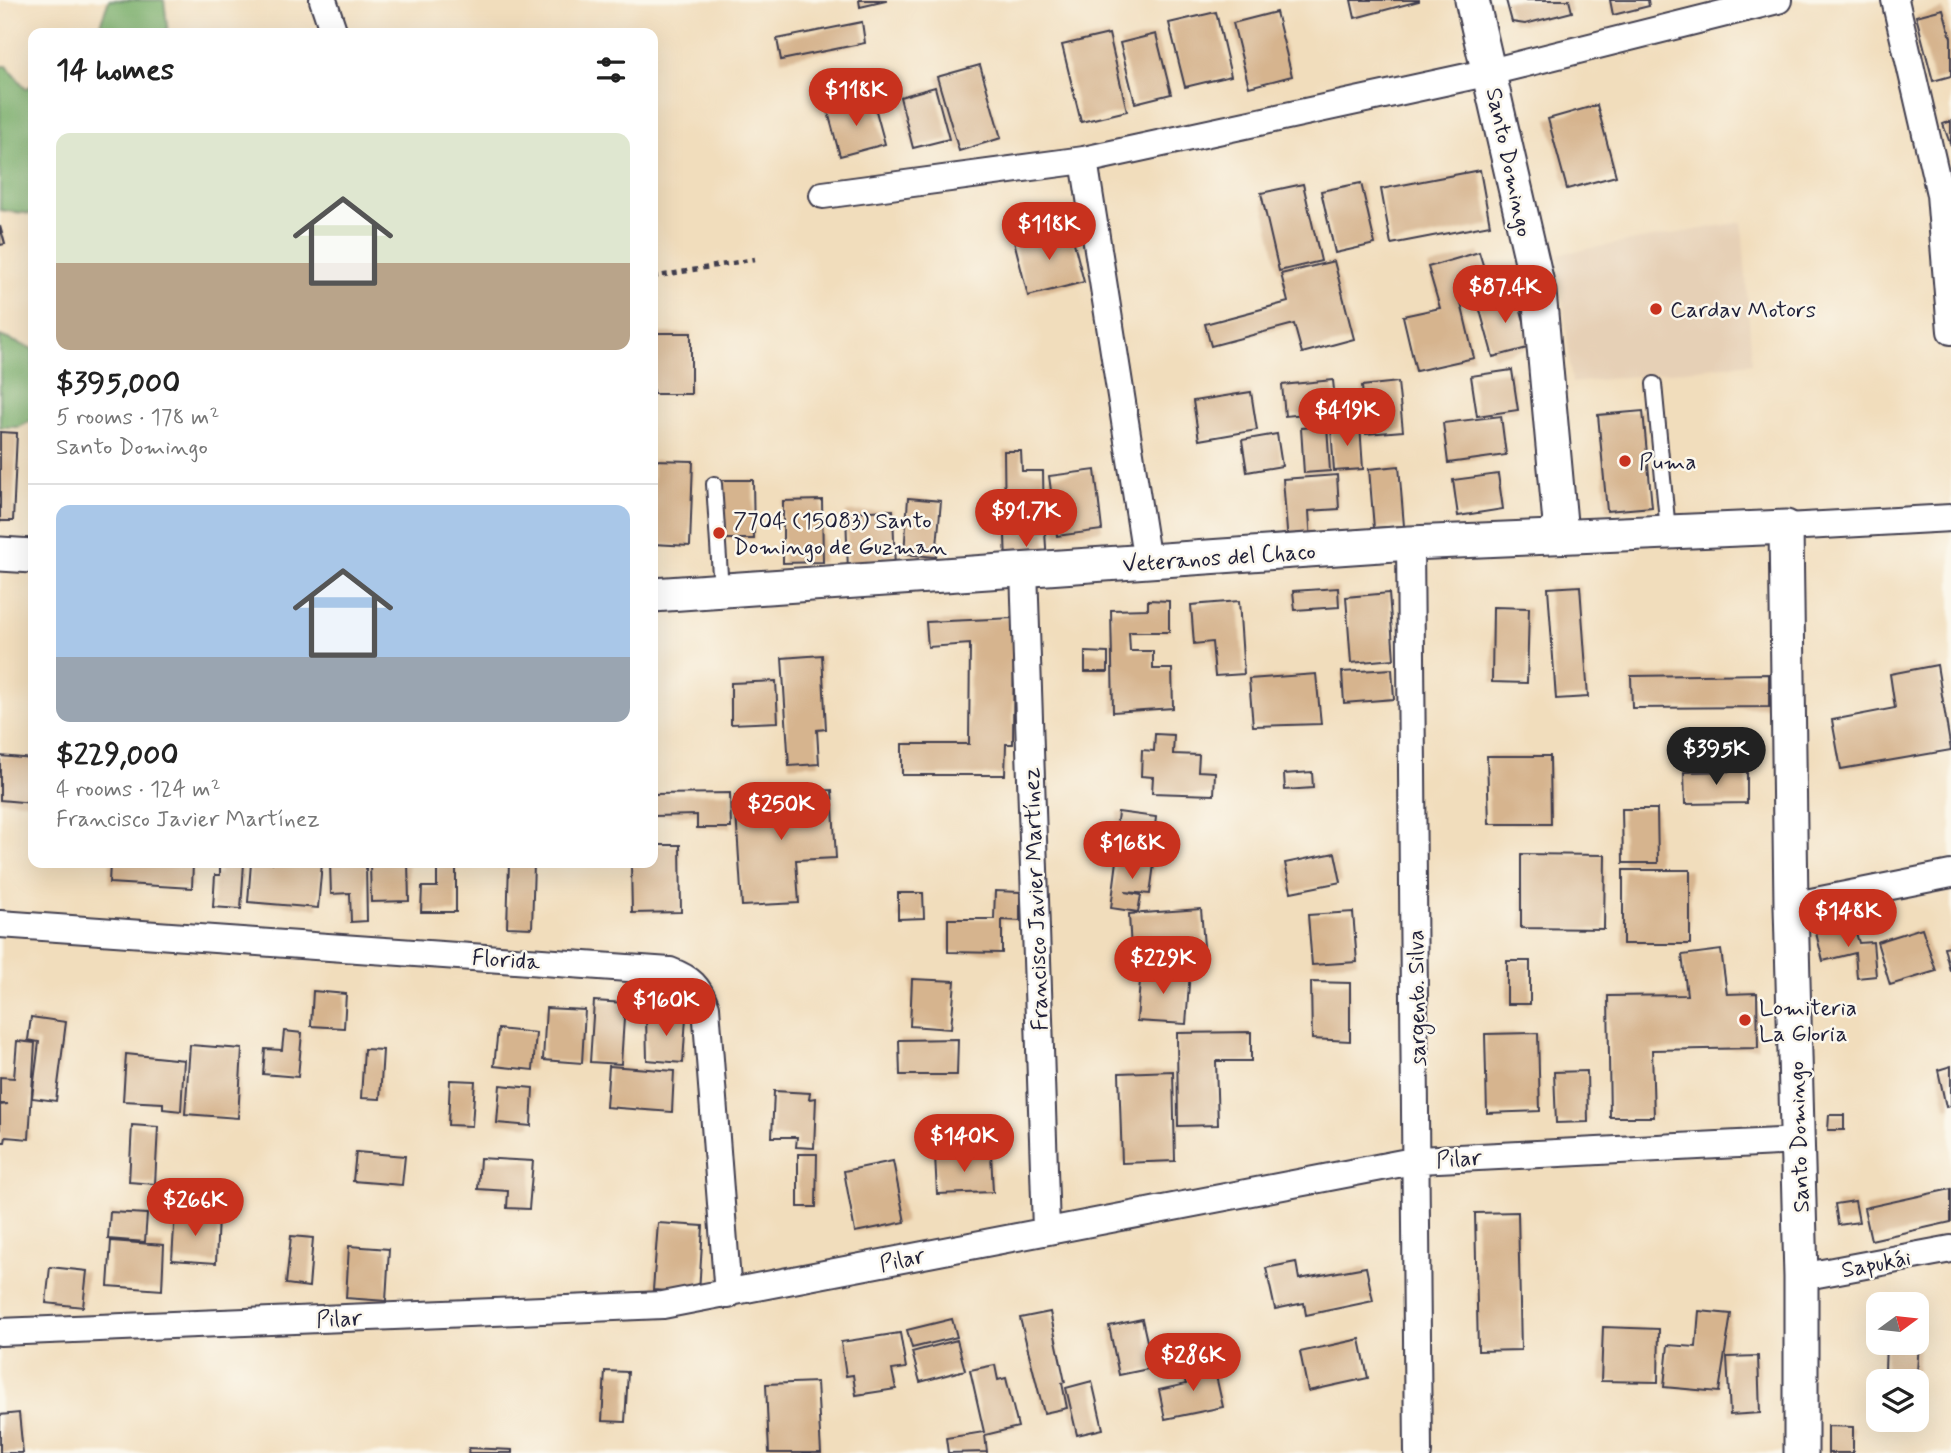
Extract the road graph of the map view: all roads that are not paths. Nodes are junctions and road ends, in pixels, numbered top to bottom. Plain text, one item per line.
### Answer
1 (323, 0) edge
2 (1472, 0) edge
3 (1778, 0) edge
4 (1895, 0) edge
5 (332, 28) edge
6 (1490, 72) junction
7 (1084, 160) junction
8 (822, 195) dead end
9 (1951, 331) edge
10 (1654, 384) dead end
11 (714, 484) dead end
12 (1951, 518) edge
13 (1786, 527) junction
14 (1668, 531) junction
15 (1561, 534) junction
16 (1410, 543) junction
17 (0, 554) edge
18 (28, 556) edge
19 (1147, 562) junction
20 (1024, 569) junction
21 (722, 592) junction
22 (658, 595) edge
23 (1951, 874) edge
24 (1791, 906) junction
25 (0, 924) edge
26 (1799, 1142) junction
27 (1418, 1160) junction
28 (1046, 1229) junction
29 (1951, 1249) edge
30 (1801, 1277) junction
31 (728, 1295) junction
32 (0, 1332) edge
33 (1418, 1453) edge
34 (1801, 1453) edge

1 - 5 street
2 - 6 street, Santo Domingo
3 - 6 street
4 - 9 street
6 - 7 street
6 - 15 street, Santo Domingo
7 - 8 street
7 - 19 street
10 - 14 lane
11 - 21 lane
12 - 13 street
13 - 14 street, Veteranos del Chaco
13 - 24 street, Santo Domingo
14 - 15 street, Veteranos del Chaco
15 - 16 street, Veteranos del Chaco
16 - 19 street, Veteranos del Chaco
16 - 27 street, sargento. Silva
17 - 18 street
19 - 20 street, Veteranos del Chaco
20 - 21 street, Veteranos del Chaco
20 - 28 street, Francisco Javier Martínez
21 - 22 street, Veteranos del Chaco
23 - 24 street
24 - 26 street, Santo Domingo
25 - 31 street, Florida
26 - 27 street, Pilar
26 - 30 street, Santo Domingo
27 - 28 street, Pilar
27 - 33 street, sargento. Silva
28 - 31 street, Pilar
29 - 30 street, Sapukái
30 - 34 street, Santo Domingo
31 - 32 street, Pilar

